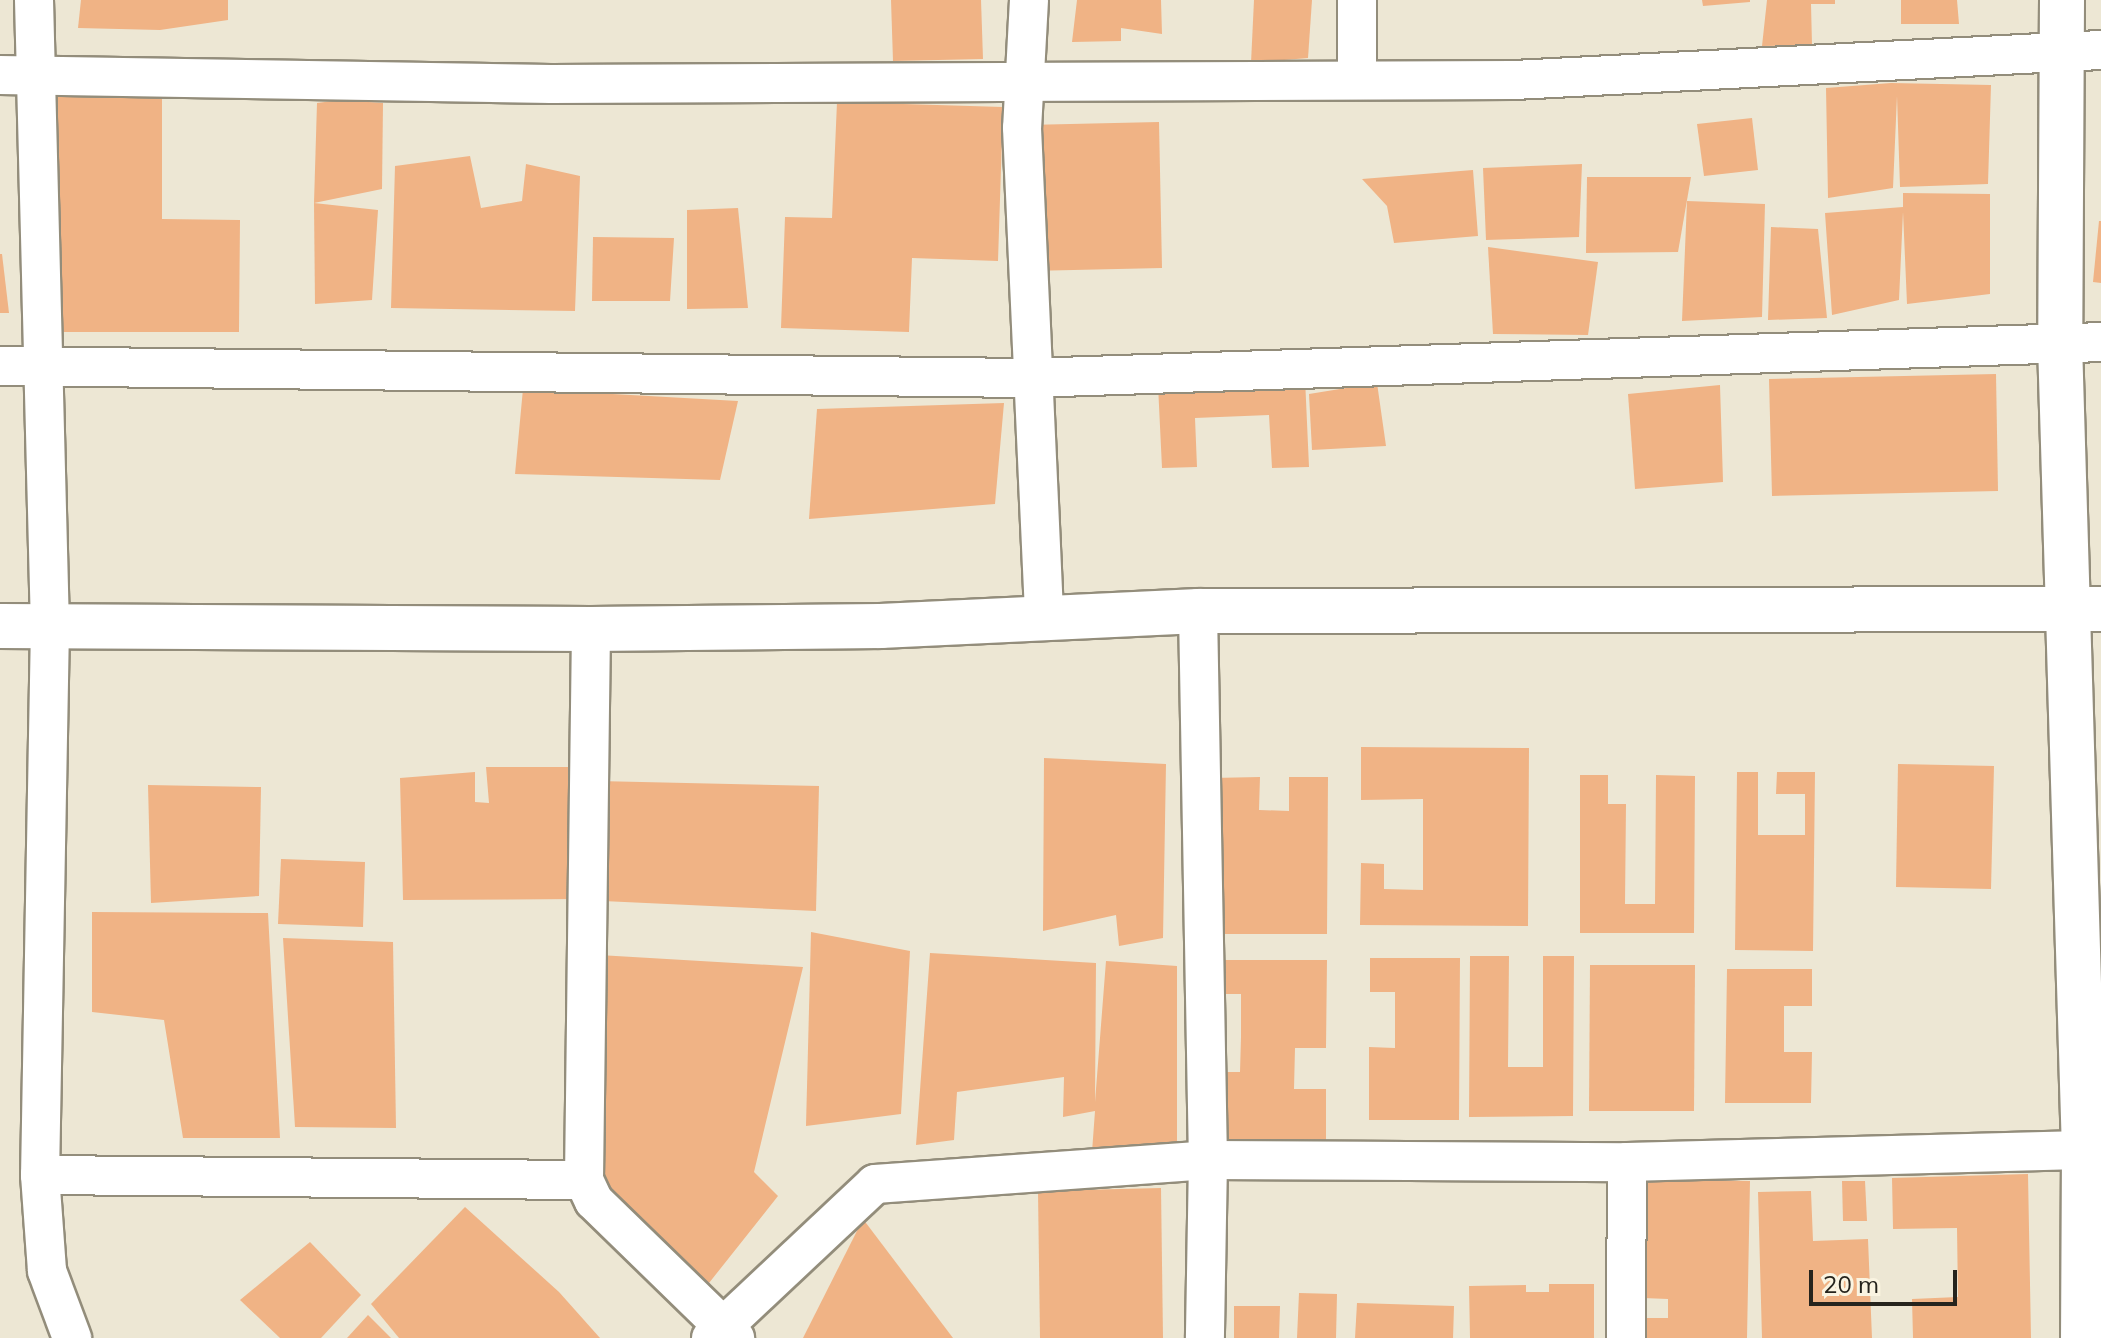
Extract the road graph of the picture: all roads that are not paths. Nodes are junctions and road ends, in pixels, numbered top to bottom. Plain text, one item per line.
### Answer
1 (34, 0) edge
2 (1029, 0) edge
3 (1357, 0) edge
4 (2062, 0) edge
5 (2082, 50) edge
6 (17, 75) edge
7 (1023, 79) junction
8 (1357, 80) junction
9 (2081, 342) edge
10 (0, 366) edge
11 (40, 366) junction
12 (1029, 378) junction
13 (2085, 608) edge
14 (1198, 611) junction
15 (1044, 615) junction
16 (0, 626) edge
17 (50, 626) junction
18 (591, 629) junction
19 (2092, 1150) edge
20 (1208, 1160) junction
21 (1627, 1162) junction
22 (40, 1175) junction
23 (584, 1180) junction
24 (723, 1334) edge
25 (72, 1338) edge
26 (1205, 1338) edge
27 (1626, 1338) edge
28 (2083, 1338) edge

1 - 6 street
2 - 7 street
3 - 8 street
4 - 5 street
5 - 8 street
5 - 9 street
6 - 7 street
6 - 11 street
7 - 8 street
7 - 12 street
9 - 12 street
9 - 13 street
10 - 11 street
11 - 12 street
11 - 17 street
12 - 15 street
13 - 14 street
13 - 19 street
14 - 15 street
14 - 20 street
15 - 18 street
16 - 17 street
17 - 18 street
17 - 22 street
18 - 23 street
19 - 21 street
19 - 28 street
20 - 21 street
20 - 24 street
20 - 26 street
21 - 27 street
22 - 23 street
22 - 25 street
23 - 24 street

